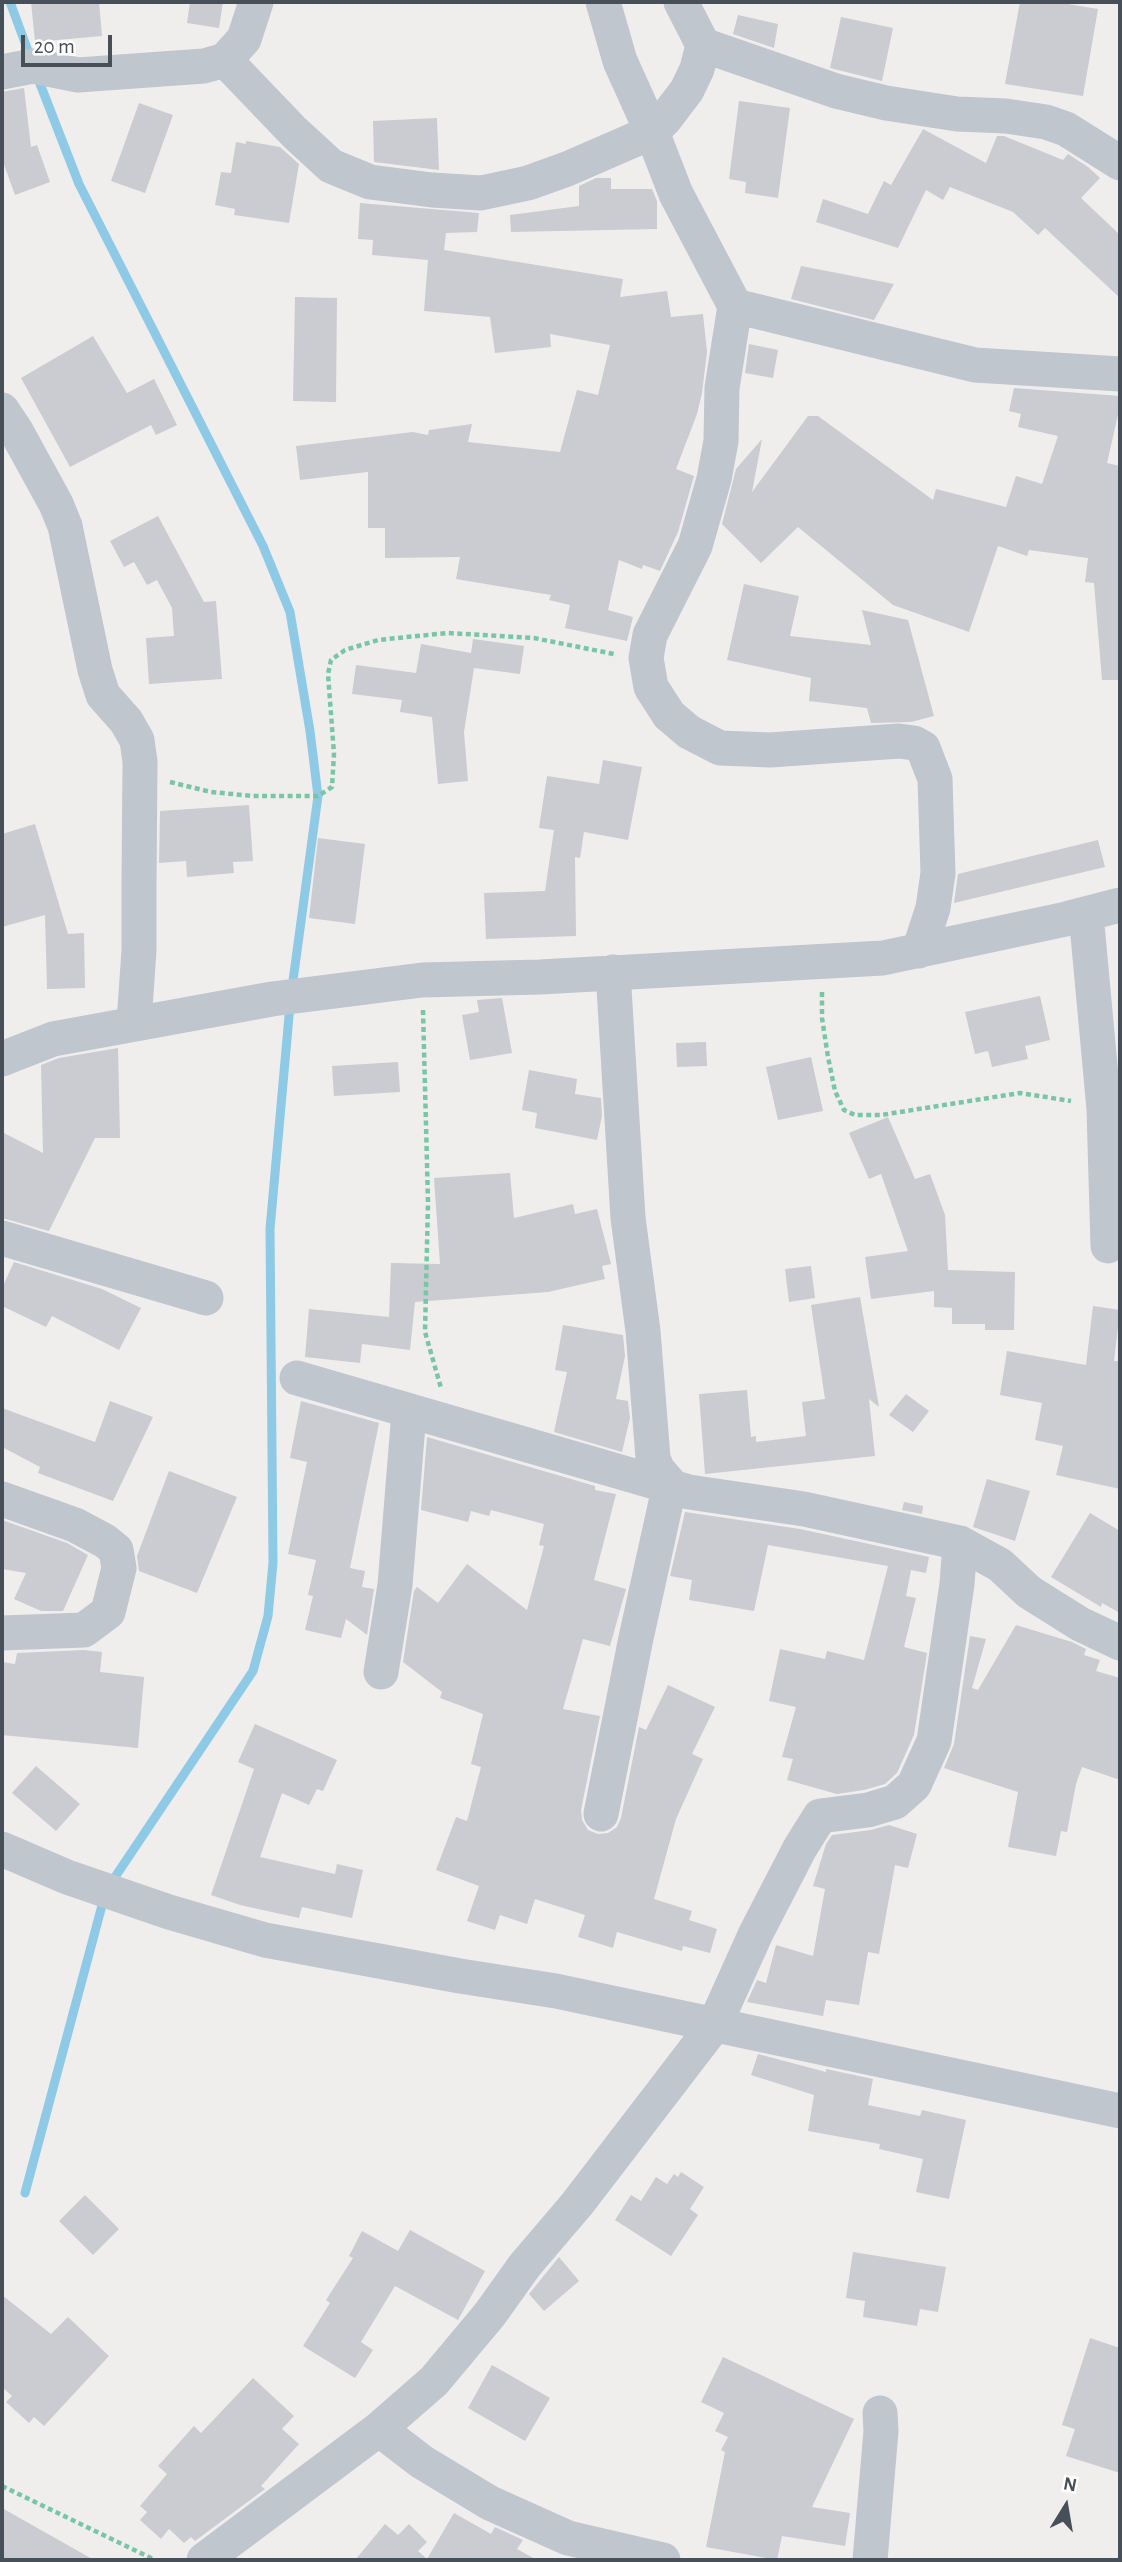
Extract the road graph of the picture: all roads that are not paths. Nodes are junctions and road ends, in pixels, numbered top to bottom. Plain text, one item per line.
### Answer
1 (256, 2) edge
2 (603, 2) edge
3 (681, 2) edge
4 (703, 45) junction
5 (225, 60) junction
6 (2, 72) edge
7 (652, 132) junction
8 (1120, 163) edge
9 (735, 306) junction
10 (1120, 373) edge
11 (2, 410) edge
12 (1120, 905) edge
13 (1086, 914) junction
14 (919, 951) junction
15 (613, 972) junction
16 (134, 1023) junction
17 (2, 1059) edge
18 (2, 1238) edge
19 (1108, 1246) dead end
20 (206, 1298) dead end
21 (298, 1378) dead end
22 (408, 1412) junction
23 (670, 1485) junction
24 (2, 1499) edge
25 (960, 1543) junction
26 (2, 1633) edge
27 (1120, 1643) edge
28 (381, 1672) dead end
29 (601, 1814) dead end
30 (2, 1849) edge
31 (715, 2024) junction
32 (1120, 2111) edge
33 (880, 2413) dead end
34 (379, 2429) junction
35 (204, 2560) edge
36 (663, 2560) edge
37 (870, 2560) edge

1 - 5 street
2 - 7 street
3 - 4 street
4 - 7 street
4 - 8 street
5 - 6 street
5 - 7 street
7 - 9 street
9 - 10 street
9 - 14 street
11 - 16 street
12 - 13 street
13 - 14 street
13 - 19 street
14 - 15 street
15 - 16 street
15 - 23 street
16 - 17 street
18 - 20 street
21 - 22 street
22 - 23 street
22 - 28 street
23 - 25 street
23 - 29 street
24 - 26 street
25 - 27 street
25 - 31 street
30 - 31 street
31 - 32 street
31 - 34 street
33 - 37 street
34 - 35 street
34 - 36 street

